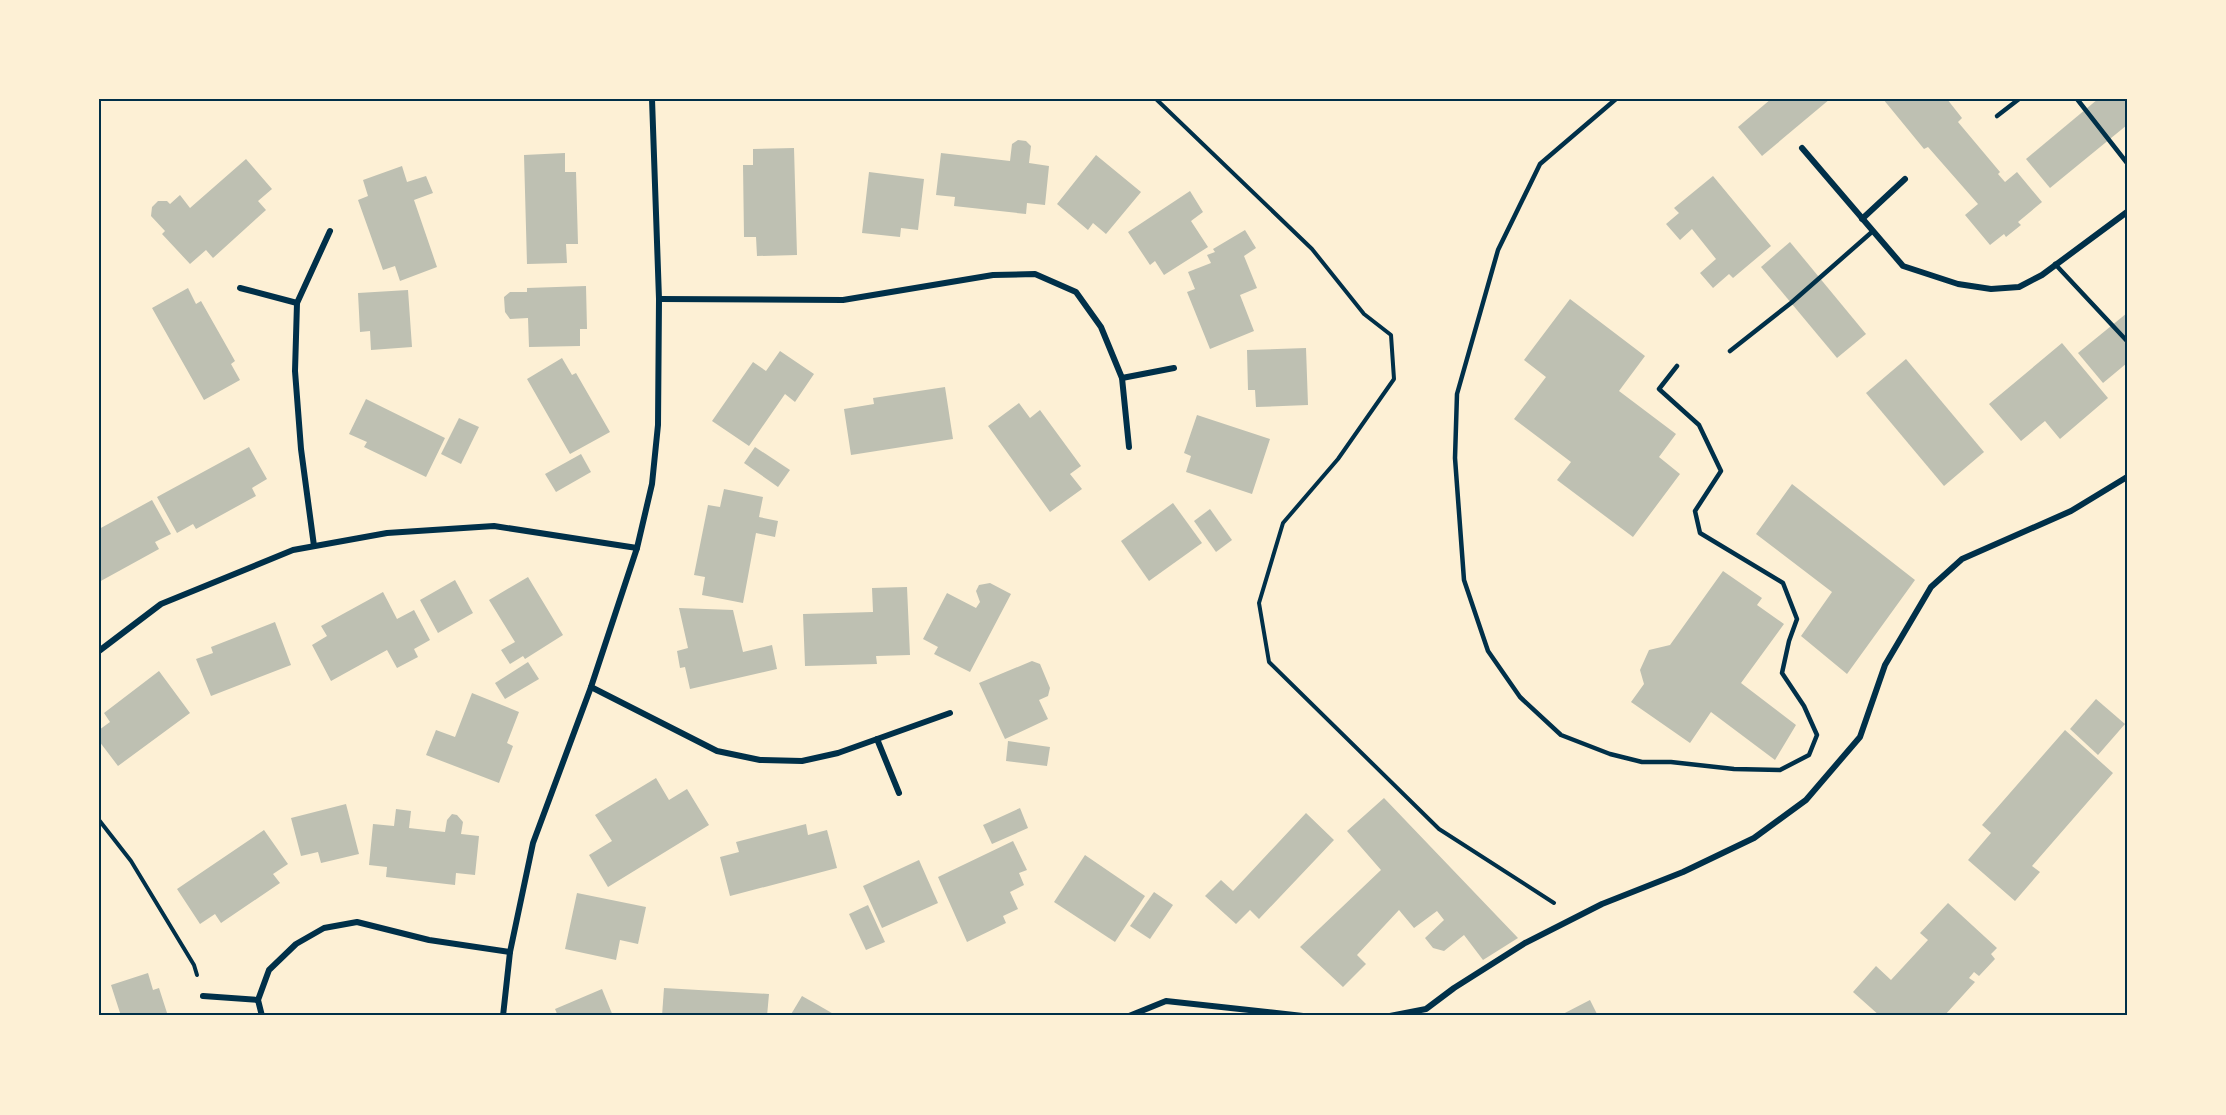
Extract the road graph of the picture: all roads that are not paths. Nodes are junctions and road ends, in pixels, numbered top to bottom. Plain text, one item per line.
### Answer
1 (652, 99) edge
2 (1616, 99) edge
3 (2019, 99) edge
4 (2077, 99) edge
5 (1997, 116) dead end
6 (1802, 148) dead end
7 (2127, 162) edge
8 (1905, 179) dead end
9 (2127, 212) edge
10 (1862, 219) junction
11 (330, 231) dead end
12 (1873, 231) junction
13 (2055, 264) junction
14 (240, 288) dead end
15 (659, 299) junction
16 (297, 303) junction
17 (2127, 341) edge
18 (1730, 351) dead end
19 (1677, 366) dead end
20 (1174, 368) dead end
21 (1122, 378) junction
22 (1129, 447) dead end
23 (2127, 477) edge
24 (314, 546) junction
25 (637, 548) junction
26 (99, 651) edge
27 (591, 687) junction
28 (950, 713) dead end
29 (877, 739) junction
30 (899, 793) dead end
31 (510, 952) junction
32 (203, 996) road end
33 (258, 1000) junction
34 (1426, 1012) edge
35 (262, 1016) edge
36 (503, 1016) edge
37 (1129, 1016) edge
38 (1303, 1016) edge
39 (1390, 1016) edge

1 - 15 street
2 - 19 lane
3 - 5 lane
4 - 7 lane
6 - 10 street
8 - 10 street
9 - 13 street
10 - 12 street
11 - 16 street
12 - 13 street
12 - 18 lane
13 - 17 lane
14 - 16 street
15 - 21 street
15 - 25 street
16 - 24 street
20 - 21 street
21 - 22 street
23 - 34 street
24 - 25 street
24 - 26 street
25 - 27 street
27 - 29 street
27 - 31 street
28 - 29 street
29 - 30 street
31 - 33 street
31 - 36 street
32 - 33 street
33 - 35 street
34 - 39 street
37 - 38 street

